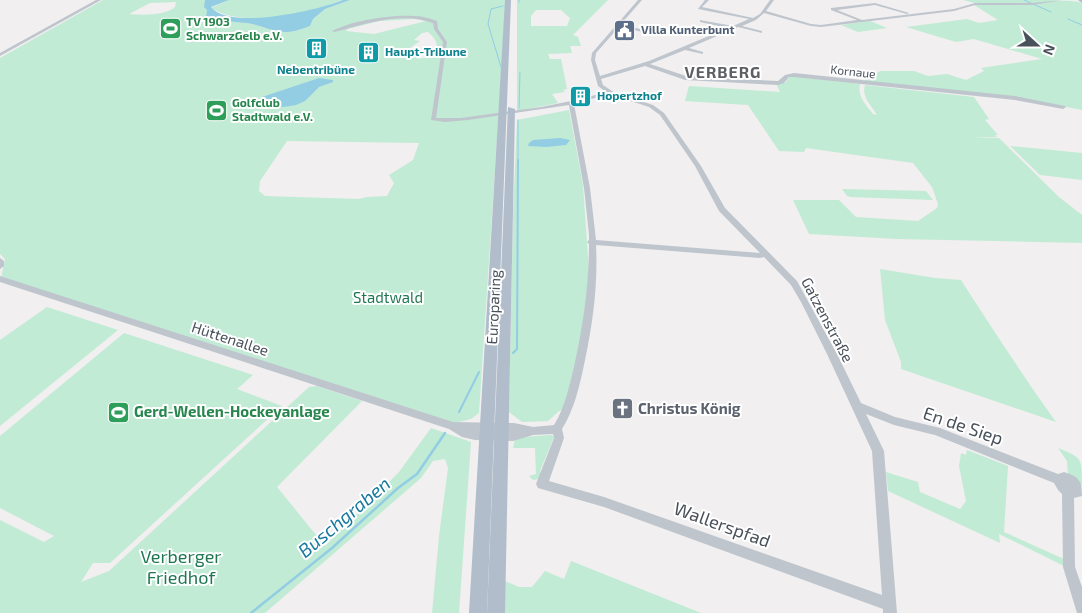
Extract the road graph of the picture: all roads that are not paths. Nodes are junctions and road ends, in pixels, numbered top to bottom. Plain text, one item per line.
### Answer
1 (99, 0) edge
2 (508, 0) edge
3 (513, 0) edge
4 (640, 0) edge
5 (707, 0) edge
6 (772, 0) edge
7 (960, 0) edge
8 (1062, 0) edge
9 (975, 4) junction
10 (764, 12) junction
11 (912, 15) junction
12 (754, 19) junction
13 (702, 21) dead end
14 (861, 21) junction
15 (618, 25) junction
16 (736, 27) junction
17 (334, 31) dead end
18 (760, 32) dead end
19 (657, 34) dead end
20 (685, 48) junction
21 (702, 53) dead end
22 (0, 55) edge
23 (645, 64) junction
24 (596, 71) junction
25 (512, 74) dead end
26 (609, 74) junction
27 (599, 82) junction
28 (610, 92) junction
29 (571, 103) junction
30 (1063, 107) dead end
31 (508, 110) junction
32 (592, 242) junction
33 (765, 254) junction
34 (0, 261) edge
35 (0, 266) edge
36 (0, 278) edge
37 (856, 406) junction
38 (557, 429) junction
39 (494, 431) junction
40 (533, 431) joint
41 (890, 608) edge
42 (1082, 608) edge
43 (478, 613) edge
44 (496, 613) edge

1 - 22 street
2 - 31 main road, Europaring
3 - 25 main road
4 - 15 street
5 - 12 street
6 - 10 street
7 - 9 street
8 - 9 street
9 - 11 street
10 - 12 street
10 - 14 street
11 - 14 street
11 - 14 street
12 - 16 street
13 - 16 street
15 - 19 street
15 - 24 street
16 - 18 street
16 - 20 street
17 - 31 street
20 - 21 street
20 - 23 street
23 - 26 street
23 - 30 street, Kornaue
24 - 26 street
24 - 27 street
26 - 27 street
27 - 28 street, Gatzenstraße
28 - 29 street
28 - 33 street, Gatzenstraße
29 - 31 street
29 - 32 street
31 - 39 main road, Europaring
32 - 33 street
32 - 38 street
33 - 37 street, Gatzenstraße
34 - 35 street
36 - 39 street, Hüttenallee
37 - 41 street, Gatzenstraße
37 - 42 street, En de Siep
38 - 40 street
38 - 41 street, Wallerspfad
39 - 40 street, Hüttenallee
39 - 43 main road, Europaring
39 - 44 main road, Europaring

